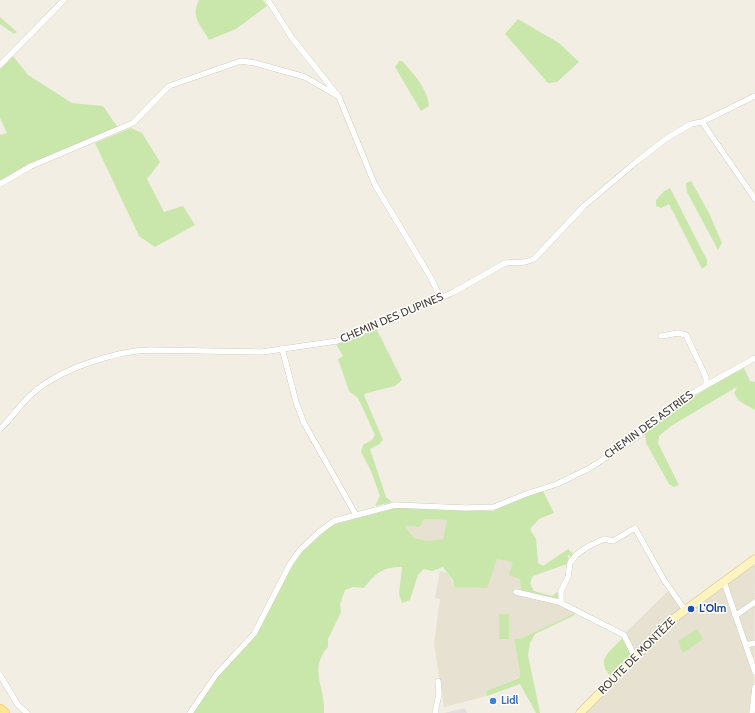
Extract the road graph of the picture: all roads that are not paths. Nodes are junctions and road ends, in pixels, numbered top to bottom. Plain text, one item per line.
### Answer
1 (64, 0) edge
2 (268, 0) edge
3 (0, 66) edge
4 (755, 96) edge
5 (339, 97) junction
6 (702, 122) junction
7 (0, 184) edge
8 (755, 199) edge
9 (440, 297) junction
10 (661, 336) dead end
11 (282, 348) junction
12 (755, 358) edge
13 (706, 385) junction
14 (0, 429) edge
15 (356, 515) junction
16 (755, 559) edge
17 (724, 582) junction
18 (516, 592) dead end
19 (755, 602) edge
20 (561, 603) junction
21 (685, 610) junction
22 (735, 616) junction
23 (755, 643) edge
24 (746, 645) junction
25 (635, 657) junction
26 (755, 672) edge
27 (0, 675) edge
28 (438, 681) dead end
29 (755, 687) edge
30 (0, 709) edge
31 (5, 713) edge
32 (27, 713) edge
33 (190, 713) edge
34 (435, 713) edge
35 (580, 713) edge
36 (752, 713) edge

1 - 3 street
2 - 5 street
4 - 6 street, CHEMIN DES DUPINES
5 - 7 street
5 - 9 street
6 - 8 street
6 - 9 street, CHEMIN DES DUPINES
9 - 11 street, CHEMIN DES DUPINES
10 - 13 street
11 - 14 street, CHEMIN DES DUPINES
11 - 15 street
12 - 13 street, CHEMIN DES ASTRIES
13 - 15 street, CHEMIN DES ASTRIES
15 - 33 street, CHEMIN DES ASTRIES
16 - 17 street, ROUTE DE MONTÈZE
17 - 21 street, ROUTE DE MONTÈZE
17 - 22 street
18 - 20 street
19 - 22 street
20 - 21 street
20 - 25 street
21 - 25 street, ROUTE DE MONTÈZE
22 - 24 street
23 - 24 street
24 - 26 street
25 - 35 street, ROUTE DE MONTÈZE
27 - 32 street
28 - 34 street
29 - 36 street
30 - 31 main road

